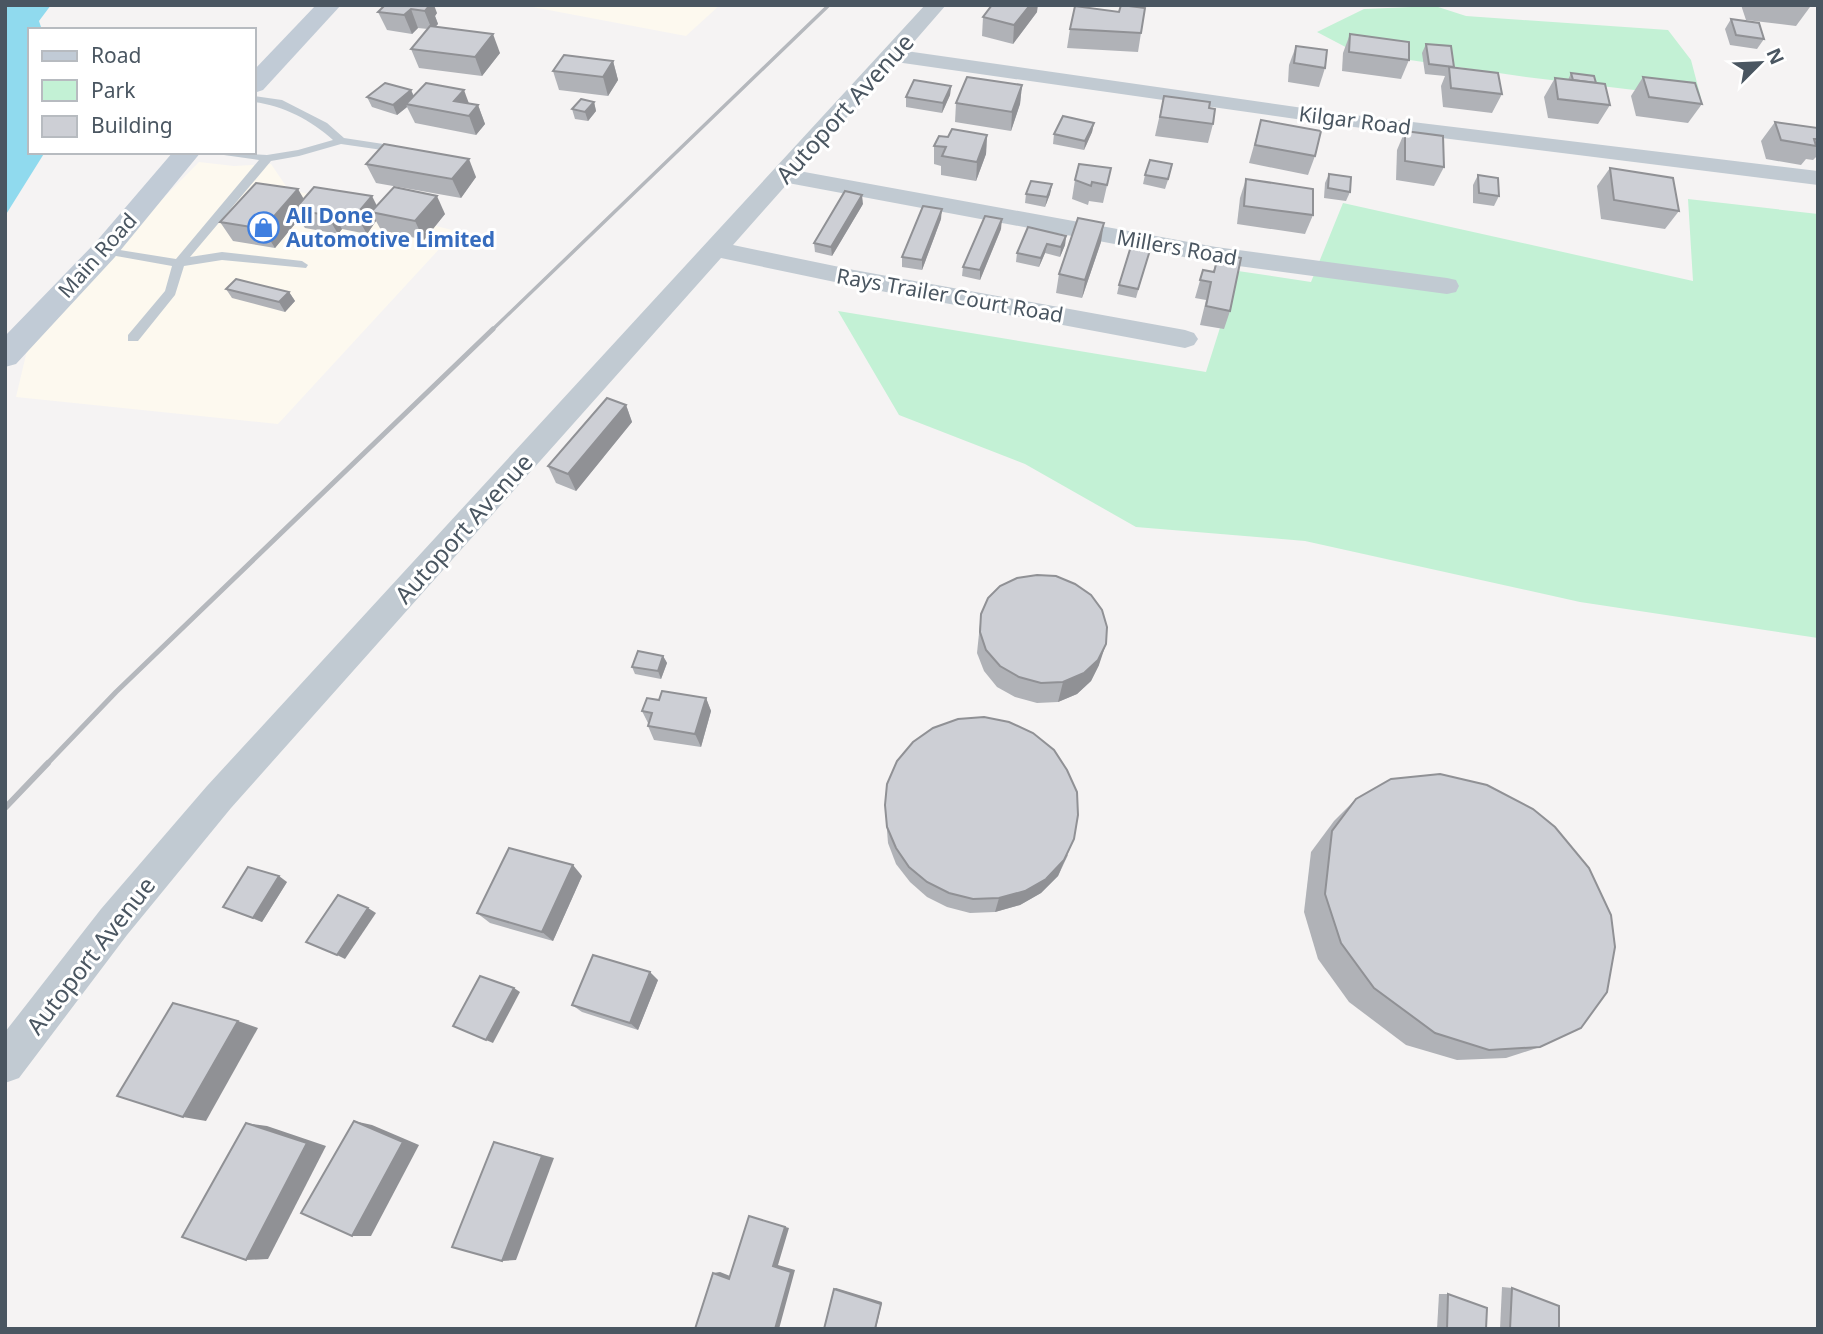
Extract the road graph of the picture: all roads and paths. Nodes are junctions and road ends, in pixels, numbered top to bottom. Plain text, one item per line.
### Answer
1 (328, 5) edge
2 (936, 5) edge
3 (892, 55) junction
4 (256, 83) edge
5 (256, 99) edge
6 (341, 141) junction
7 (422, 153) edge
8 (186, 154) edge
9 (238, 154) edge
10 (267, 158) junction
11 (784, 175) junction
12 (1818, 178) edge
13 (715, 249) junction
14 (105, 250) junction
15 (179, 263) junction
16 (302, 265) dead end
17 (1447, 286) dead end
18 (133, 338) dead end
19 (1185, 338) dead end
20 (5, 356) edge
21 (5, 1064) edge

1 - 4 main road
2 - 3 street, Autoport Avenue
3 - 11 street, Autoport Avenue
3 - 12 street, Kilgar Road
5 - 6 lane
6 - 7 lane
6 - 10 lane
8 - 14 main road, Main Road
9 - 10 lane
10 - 15 lane
11 - 13 street, Autoport Avenue
11 - 17 street, Millers Road
13 - 19 street, Rays Trailer Court Road
13 - 21 street, Autoport Avenue
14 - 15 lane
14 - 20 main road, Main Road
15 - 16 lane
15 - 18 lane

